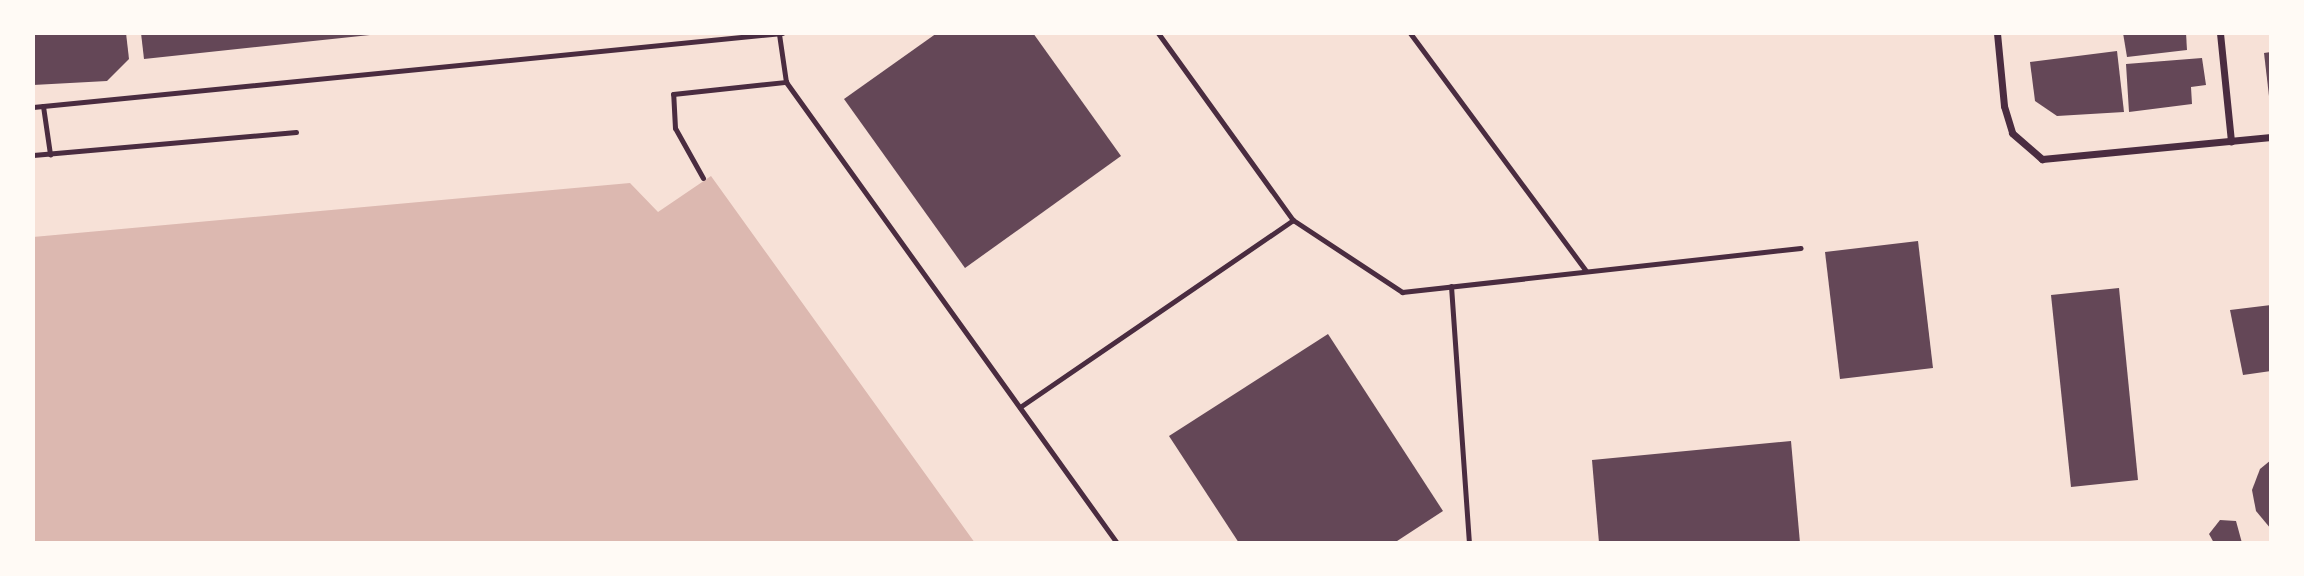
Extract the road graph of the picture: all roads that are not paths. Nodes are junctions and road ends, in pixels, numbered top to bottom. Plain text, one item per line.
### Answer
1 (1158, 33) edge
2 (1410, 33) edge
3 (1997, 33) edge
4 (2220, 33) edge
5 (780, 34) edge
6 (786, 82) junction
7 (43, 106) junction
8 (33, 107) edge
9 (296, 132) dead end
10 (2271, 137) edge
11 (2231, 141) junction
12 (50, 154) junction
13 (33, 155) edge
14 (703, 178) dead end
15 (1293, 220) junction
16 (1801, 248) dead end
17 (1586, 271) junction
18 (1451, 286) junction
19 (1020, 407) junction
20 (1117, 543) edge
21 (1468, 543) edge

1 - 15 lane
2 - 17 lane
3 - 11 street
4 - 11 street
5 - 6 lane
5 - 7 lane
6 - 14 lane
6 - 19 lane
7 - 8 lane
7 - 12 lane
9 - 12 lane
10 - 11 street
12 - 13 lane
15 - 18 lane
15 - 19 lane
16 - 17 lane
17 - 18 lane
18 - 21 lane
19 - 20 lane

